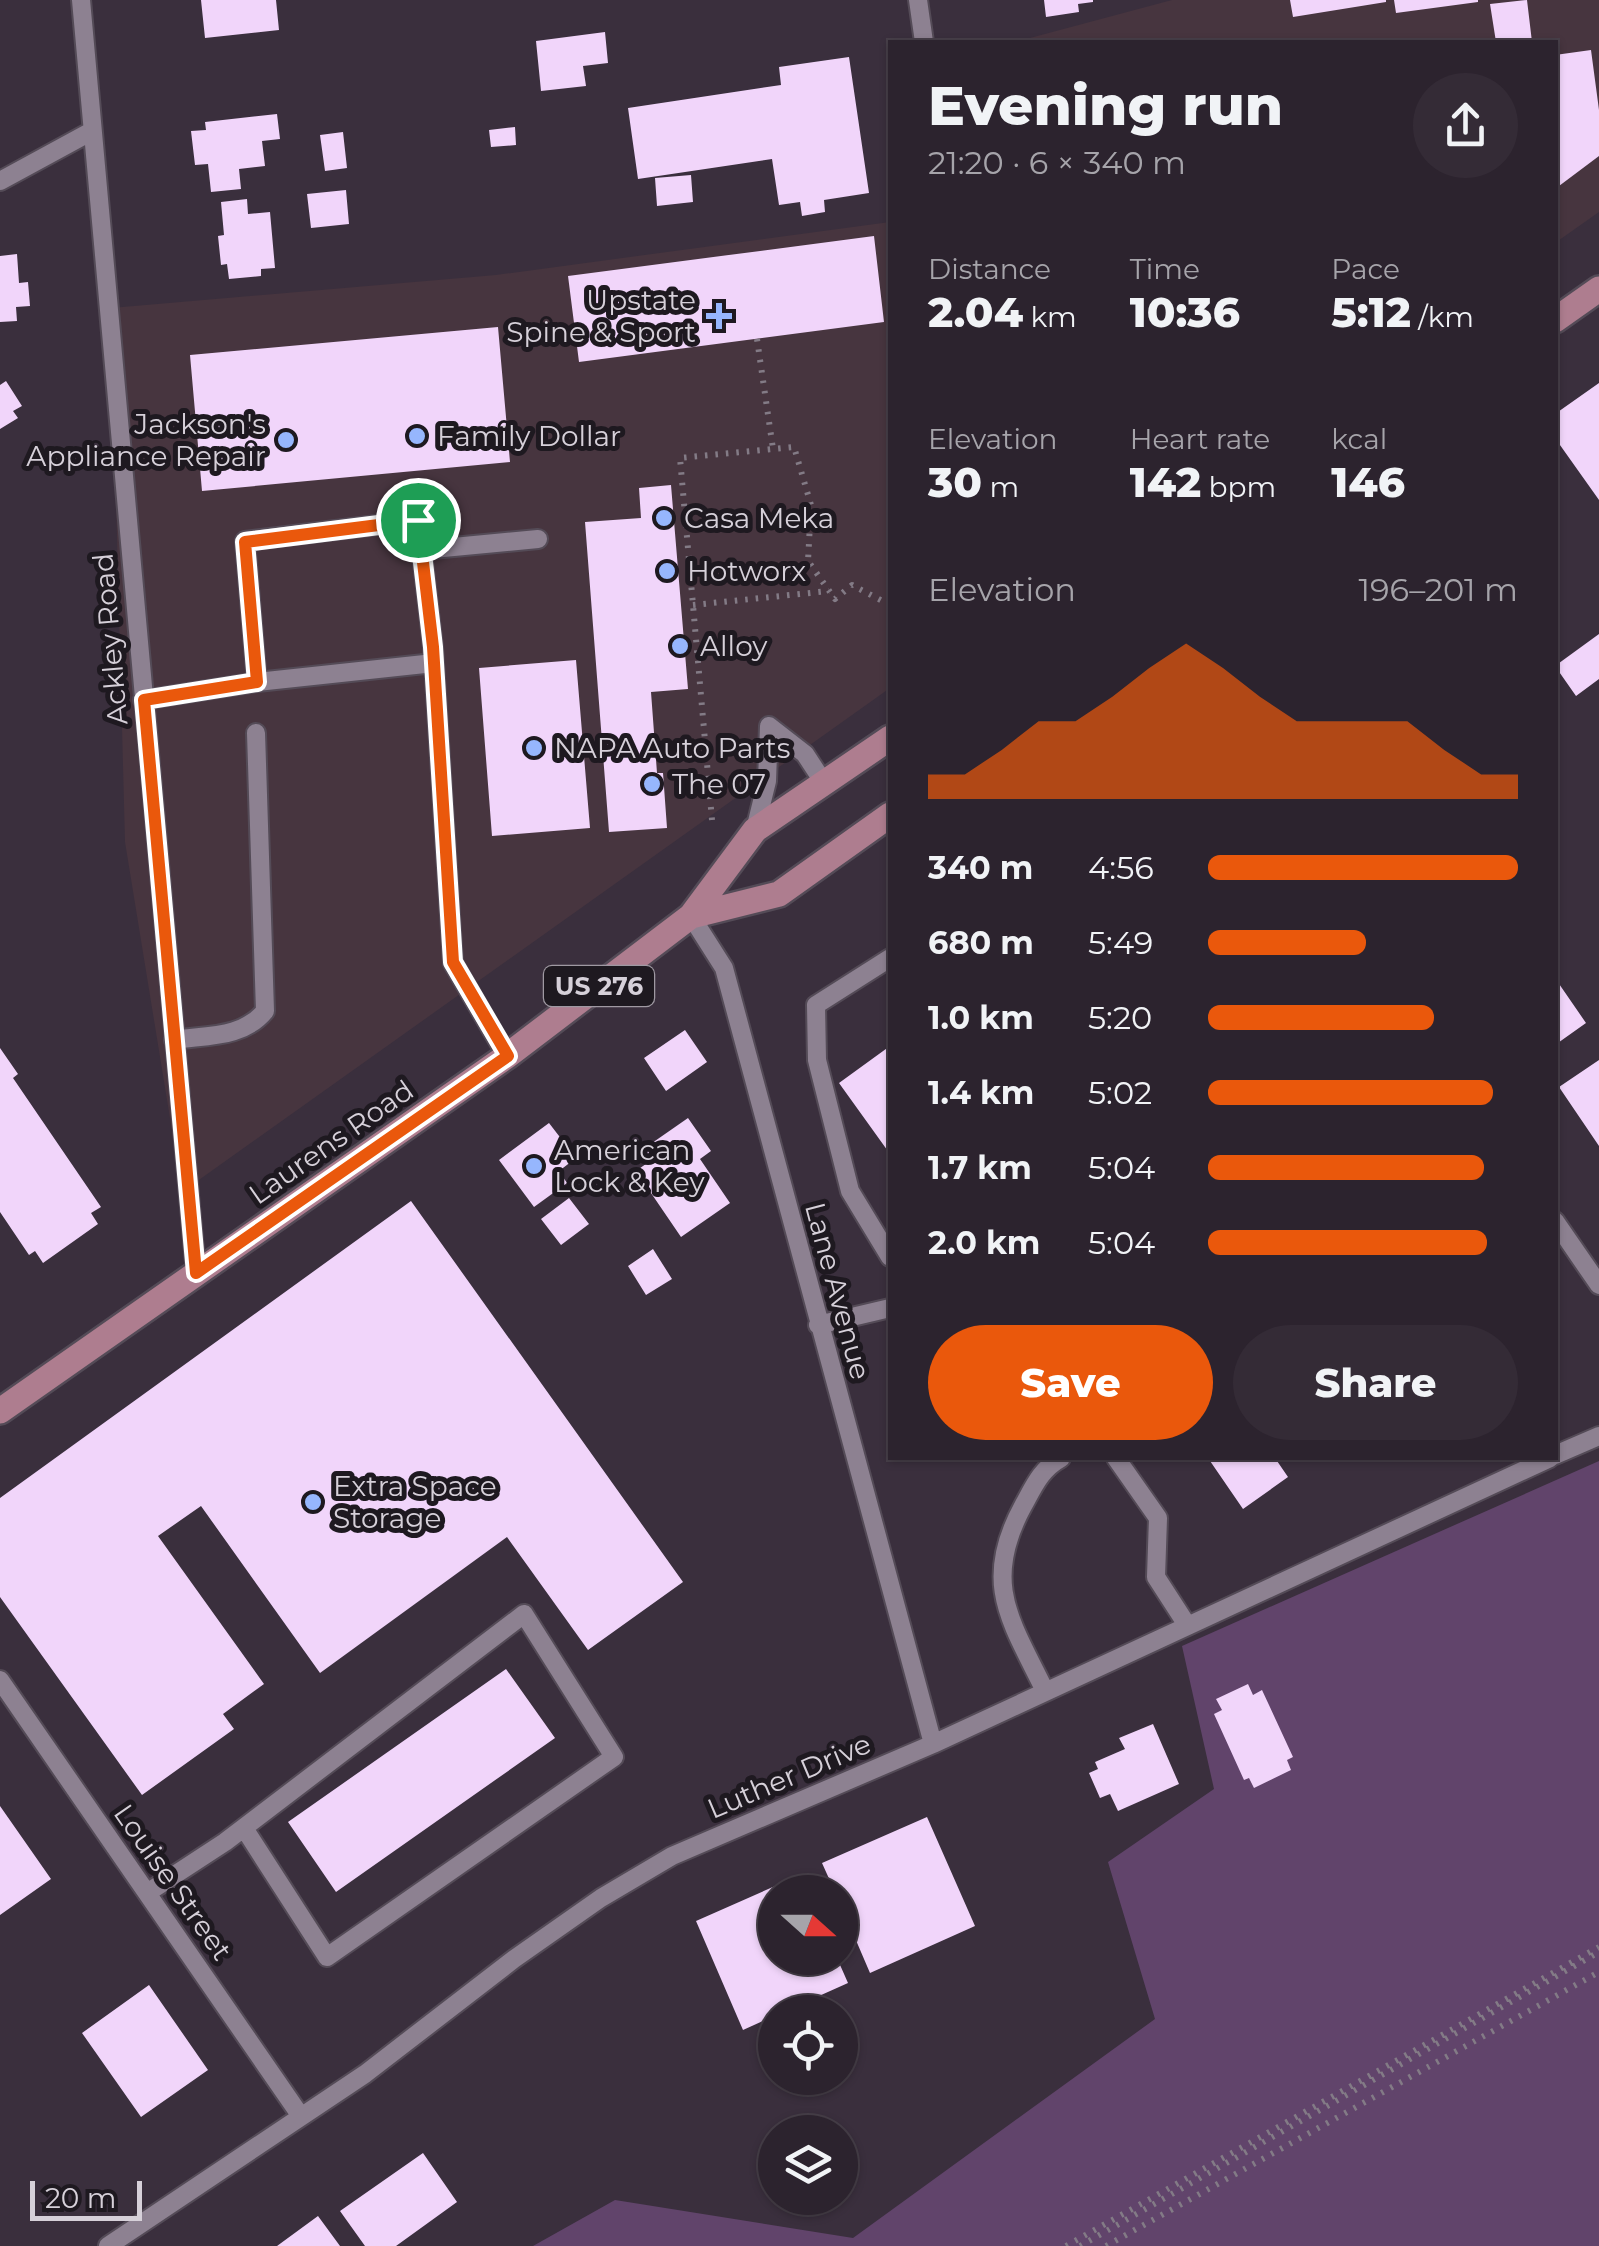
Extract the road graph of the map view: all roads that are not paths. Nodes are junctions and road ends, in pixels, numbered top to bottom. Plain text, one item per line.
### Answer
1 (81, 0) edge
2 (918, 0) edge
3 (924, 40) edge
4 (92, 131) junction
5 (0, 181) edge
6 (1599, 289) edge
7 (1558, 318) edge
8 (538, 539) dead end
9 (422, 550) junction
10 (434, 663) junction
11 (257, 682) junction
12 (144, 700) junction
13 (256, 733) dead end
14 (888, 739) edge
15 (824, 783) junction
16 (885, 828) edge
17 (755, 830) junction
18 (692, 916) junction
19 (888, 959) edge
20 (174, 1040) junction
21 (508, 1056) junction
22 (1558, 1225) edge
23 (888, 1254) edge
24 (196, 1273) junction
25 (1599, 1284) edge
26 (888, 1308) edge
27 (818, 1325) junction
28 (0, 1410) edge
29 (1599, 1436) edge
30 (1558, 1453) edge
31 (1056, 1460) edge
32 (1117, 1460) edge
33 (1543, 1460) edge
34 (1187, 1625) junction
35 (0, 1680) edge
36 (1045, 1692) junction
37 (933, 1744) junction
38 (244, 1828) junction
39 (147, 1893) junction
40 (300, 2115) junction
41 (108, 2246) edge

1 - 4 street, Ackley Road
2 - 3 street
4 - 5 street
4 - 12 street, Ackley Road
6 - 7 main road
8 - 9 street
9 - 10 street
9 - 11 street
10 - 11 street
10 - 21 street
11 - 12 street
12 - 20 street, Ackley Road
13 - 20 street
14 - 15 main road, Laurens Road / US 276
15 - 17 main road, Laurens Road / US 276
15 - 17 street
16 - 18 main road, Laurens Road / US 276
17 - 18 main road, Laurens Road / US 276
18 - 21 main road, Laurens Road / US 276
18 - 27 street, Lane Avenue
19 - 23 street
20 - 24 street, Ackley Road
21 - 24 main road, Laurens Road / US 276
22 - 25 street
24 - 28 main road, Laurens Road / US 276
26 - 27 street
27 - 37 street, Lane Avenue
29 - 30 street, Luther Drive
31 - 36 street
32 - 34 street
33 - 34 street, Luther Drive
34 - 36 street, Luther Drive
35 - 39 street, Louise Street
36 - 37 street, Luther Drive
37 - 40 street, Luther Drive
38 - 38 street
38 - 39 street
39 - 40 street, Louise Street
40 - 41 street, Luther Drive

